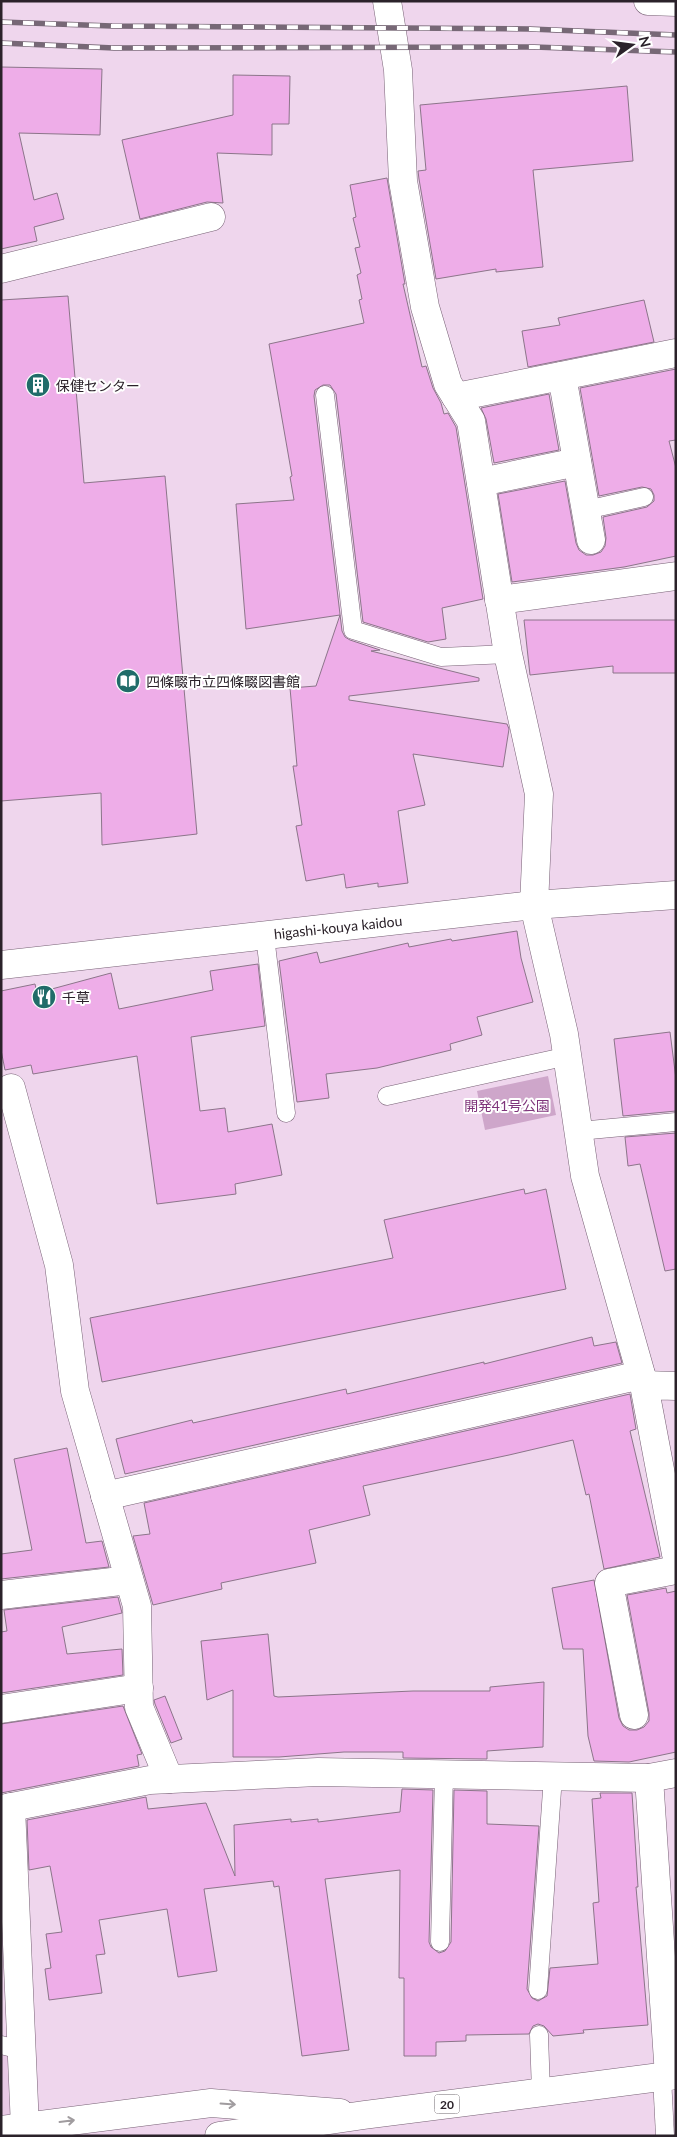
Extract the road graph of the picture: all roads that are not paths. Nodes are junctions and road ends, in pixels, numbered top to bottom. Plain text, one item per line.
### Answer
1 (387, 1) edge
2 (648, 1) edge
3 (676, 2) edge
4 (211, 217) dead end
5 (1, 269) edge
6 (676, 354) edge
7 (562, 376) junction
8 (325, 394) dead end
9 (456, 397) junction
10 (577, 462) junction
11 (481, 482) junction
12 (644, 497) dead end
13 (586, 510) junction
14 (591, 540) dead end
15 (676, 576) edge
16 (499, 600) junction
17 (508, 654) junction
18 (676, 895) edge
19 (534, 905) junction
20 (265, 936) junction
21 (1, 965) edge
22 (568, 1056) junction
23 (11, 1088) dead end
24 (387, 1096) dead end
25 (286, 1113) dead end
26 (676, 1122) edge
27 (579, 1132) junction
28 (642, 1380) junction
29 (676, 1386) edge
30 (106, 1496) junction
31 (676, 1554) edge
32 (676, 1570) edge
33 (130, 1580) junction
34 (1, 1594) edge
35 (138, 1688) junction
36 (1, 1709) edge
37 (634, 1714) dead end
38 (676, 1772) edge
39 (444, 1774) junction
40 (553, 1776) junction
41 (649, 1778) junction
42 (169, 1779) junction
43 (6, 1808) edge
44 (440, 1942) dead end
45 (538, 1990) dead end
46 (539, 2035) dead end
47 (11, 2048) edge
48 (669, 2076) edge
49 (541, 2092) junction
50 (364, 2114) junction
51 (13, 2128) edge
52 (219, 2136) edge
53 (291, 2136) edge
54 (665, 2136) edge

1 - 9 street
2 - 3 street
4 - 5 street
6 - 7 street
7 - 9 street
7 - 10 street
8 - 17 lane
9 - 11 street
10 - 11 street
10 - 13 street
11 - 16 street
12 - 13 lane
13 - 14 street
15 - 16 street
16 - 17 street
17 - 19 street
18 - 19 street, higashi-kouya kaidou
19 - 20 street, higashi-kouya kaidou
19 - 22 street
20 - 21 street, higashi-kouya kaidou
20 - 25 lane
22 - 24 lane
22 - 27 street
23 - 30 street
26 - 27 lane
27 - 28 street
28 - 29 street
28 - 30 street
28 - 31 street
30 - 33 street
32 - 37 street
33 - 34 street
33 - 35 street
35 - 36 street
35 - 42 street
38 - 41 street
39 - 40 street
39 - 42 street
39 - 44 lane
40 - 41 street
40 - 45 lane
41 - 48 street
42 - 43 street
43 - 47 street
46 - 49 lane
47 - 51 street
48 - 49 street, 20
48 - 54 lane
49 - 50 street, 20
51 -> 50 street
50 - 52 street, 20
50 - 53 street

